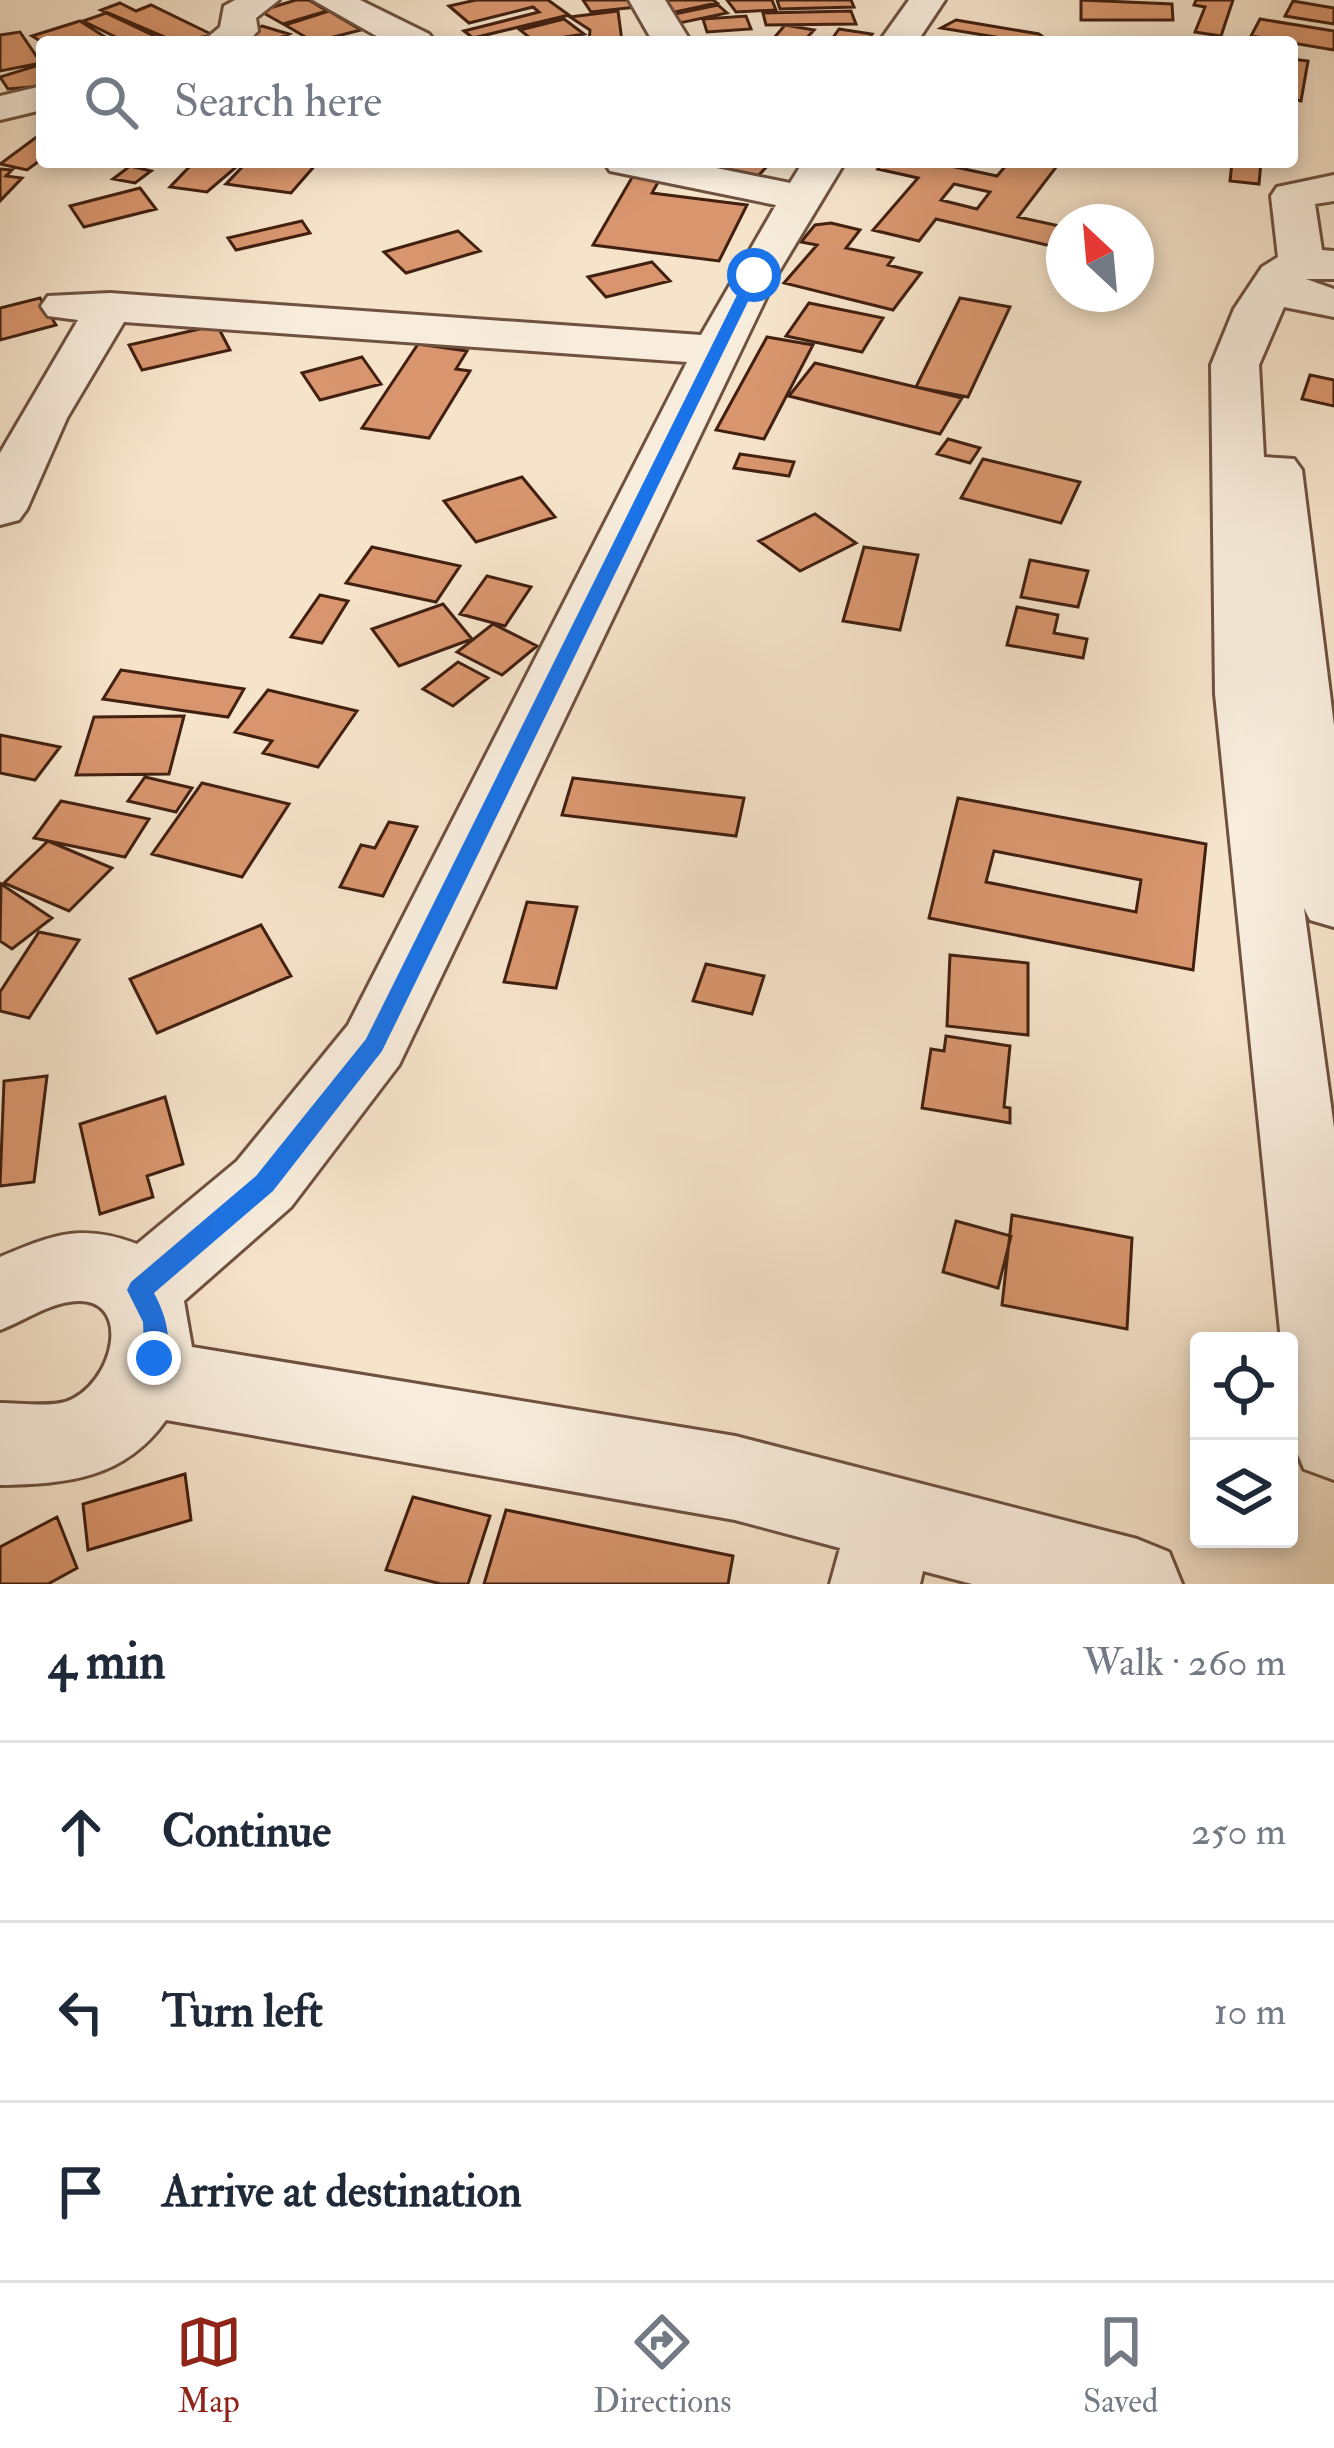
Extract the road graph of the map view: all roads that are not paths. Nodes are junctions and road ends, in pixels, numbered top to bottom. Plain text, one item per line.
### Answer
1 (261, 0) edge
2 (332, 0) edge
3 (647, 0) edge
4 (928, 0) edge
5 (230, 36) edge
6 (404, 36) edge
7 (668, 36) edge
8 (902, 36) edge
9 (36, 99) edge
10 (0, 108) edge
11 (690, 168) edge
12 (813, 180) edge
13 (1334, 188) edge
14 (1311, 283) edge
15 (716, 350) junction
16 (0, 508) edge
17 (1293, 704) edge
18 (1334, 902) edge
19 (140, 1290) junction
20 (0, 1294) edge
21 (146, 1378) junction
22 (1334, 1440) edge
23 (0, 1444) edge
24 (883, 1551) edge
25 (1137, 1584) edge

1 - 5 street
2 - 6 street
3 - 7 street
4 - 8 street
9 - 10 street
11 - 12 street
12 - 15 street
13 - 14 street
14 - 17 street
15 - 16 street
15 - 19 street
17 - 18 street
17 - 22 street
19 - 20 street
19 - 21 street
21 - 23 street
21 - 24 street
24 - 25 street

